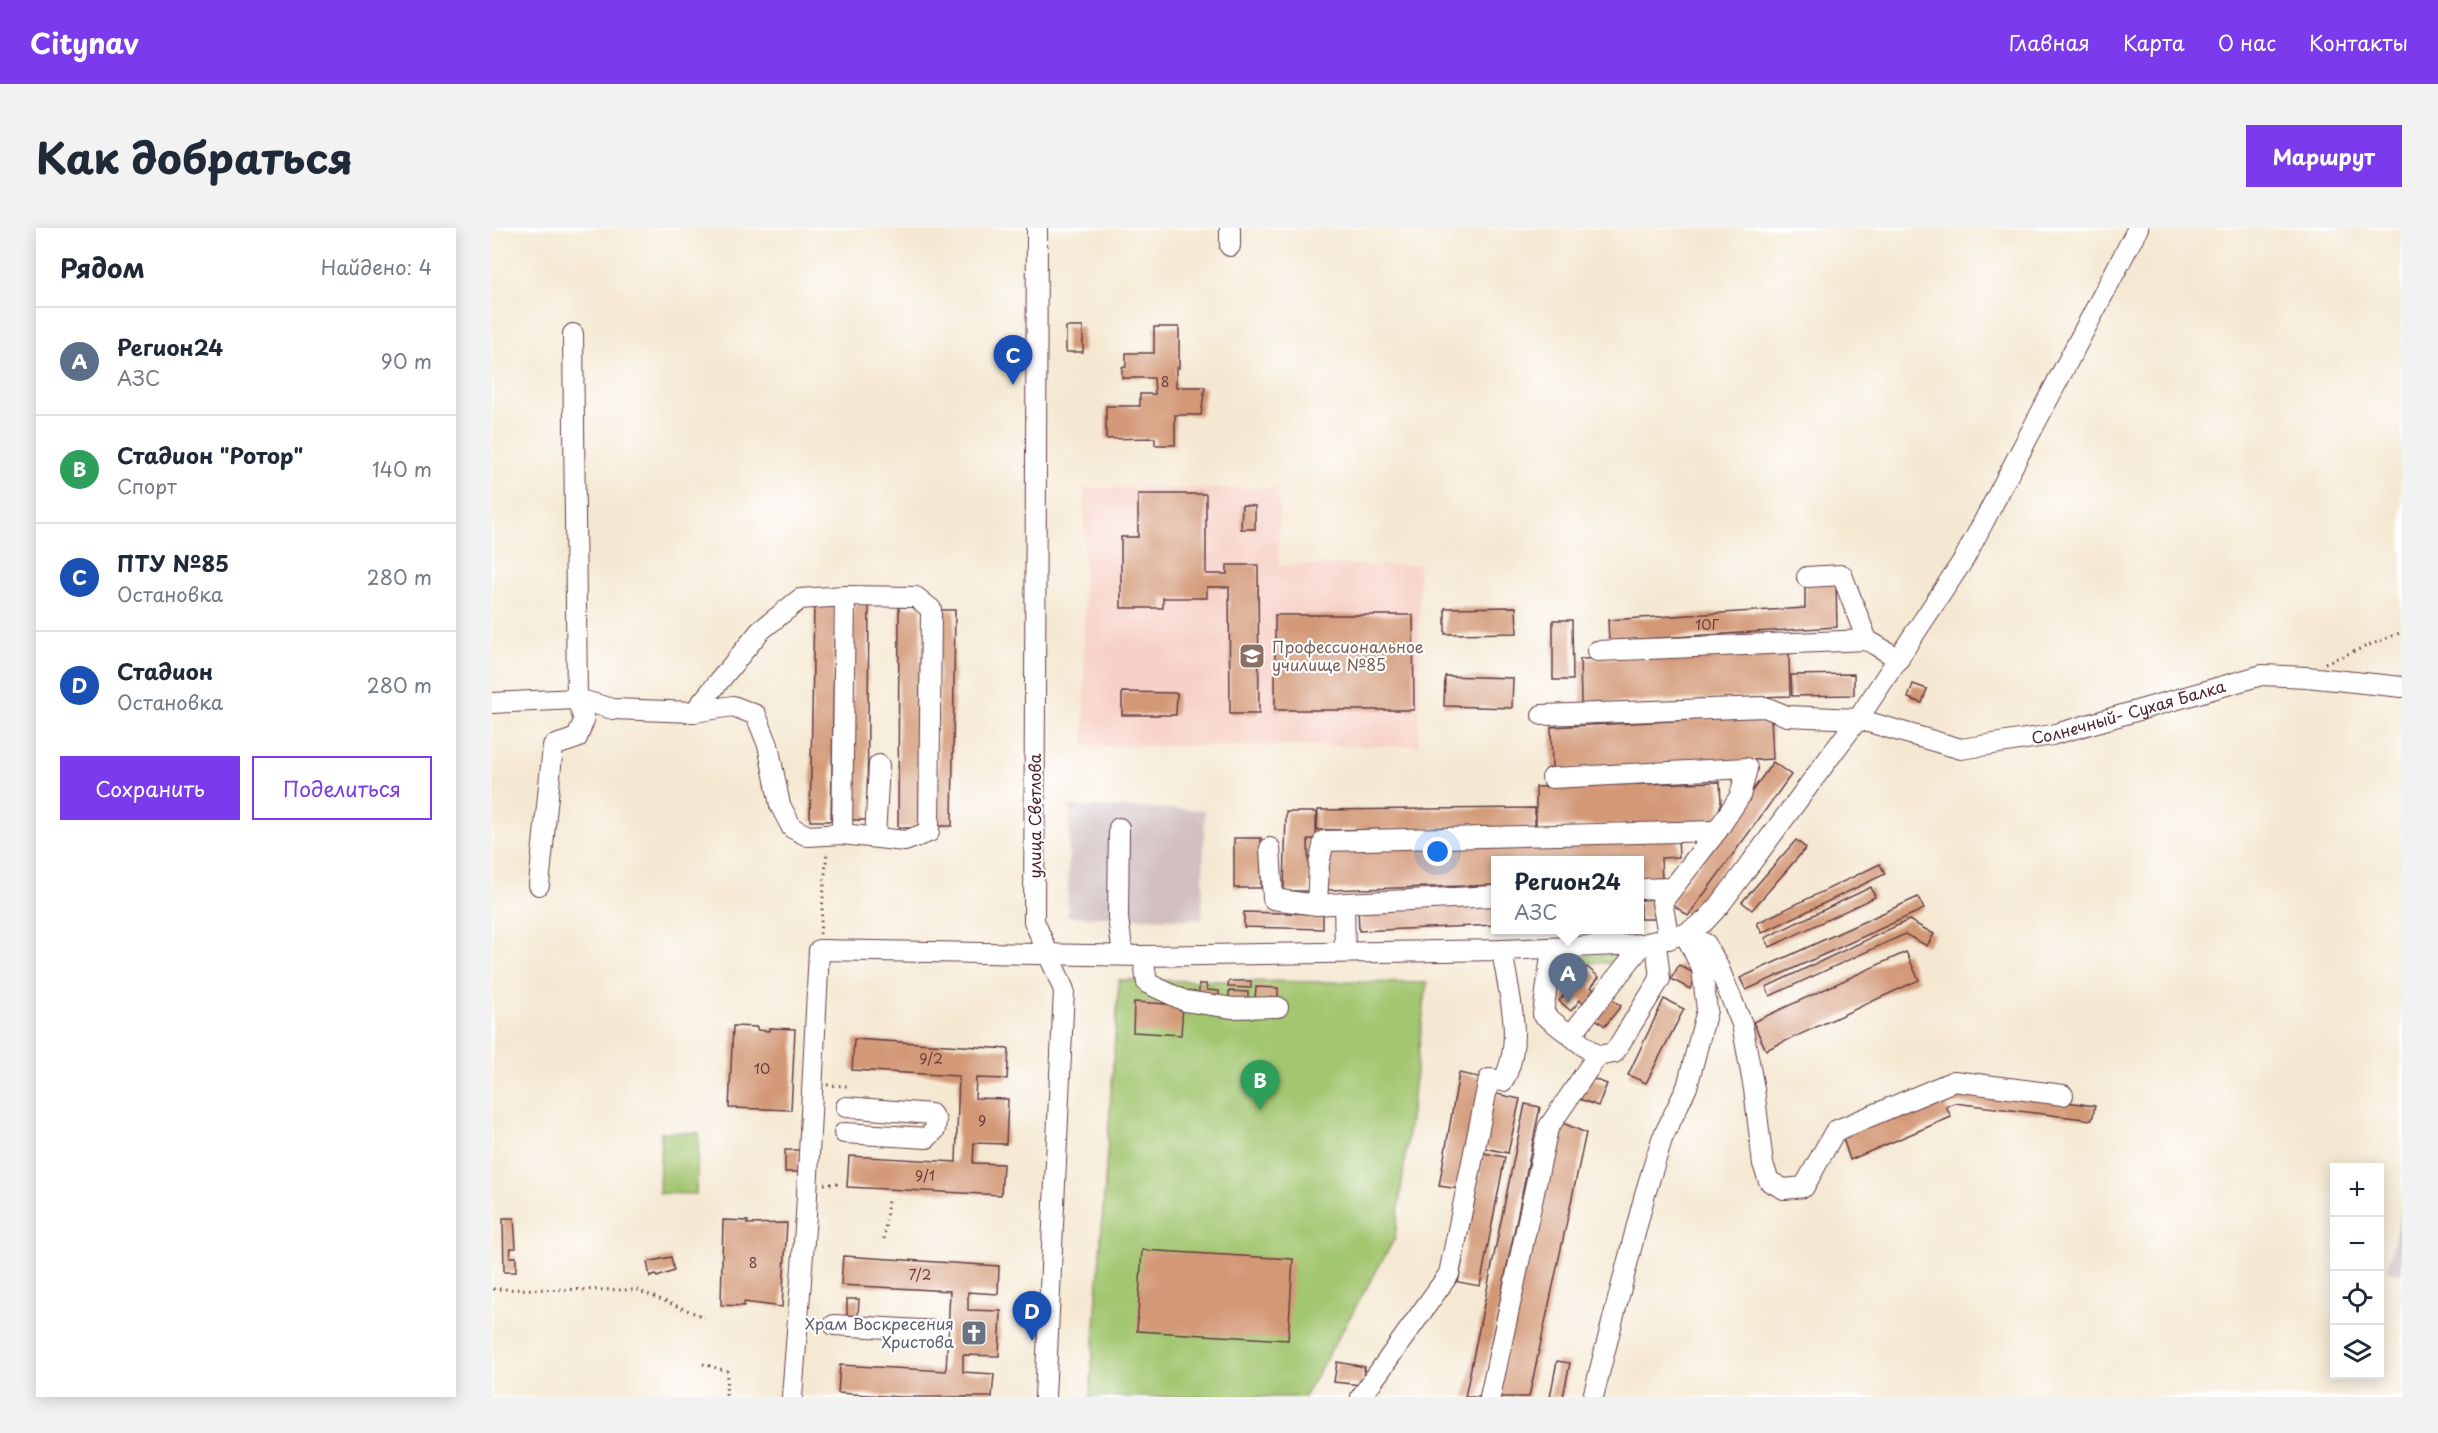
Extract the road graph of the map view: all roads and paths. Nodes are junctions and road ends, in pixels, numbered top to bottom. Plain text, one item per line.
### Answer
1 (1037, 228) edge
2 (2138, 228) edge
3 (573, 334) dead end
4 (1808, 577) dead end
5 (845, 596) junction
6 (2402, 632) edge
7 (1867, 640) junction
8 (1598, 651) dead end
9 (1899, 658) junction
10 (2307, 677) junction
11 (2402, 687) edge
12 (577, 699) junction
13 (492, 703) edge
14 (694, 712) junction
15 (1542, 715) dead end
16 (1858, 719) junction
17 (879, 765) dead end
18 (1552, 778) dead end
19 (1119, 828) dead end
20 (1717, 831) junction
21 (835, 834) junction
22 (875, 837) junction
23 (1270, 848) dead end
24 (539, 885) dead end
25 (1672, 888) junction
26 (1644, 889) edge
27 (1491, 896) edge
28 (1344, 903) junction
29 (1317, 905) junction
30 (1663, 940) junction
31 (1552, 948) junction
32 (819, 950) junction
33 (1345, 950) junction
34 (1502, 950) junction
35 (1051, 955) junction
36 (1123, 955) junction
37 (1143, 956) junction
38 (1278, 1007) dead end
39 (1570, 1035) junction
40 (1598, 1056) junction
41 (2063, 1095) dead end
42 (846, 1107) dead end
43 (844, 1133) dead end
44 (888, 1200) dead end
45 (884, 1239) dead end
46 (493, 1289) edge
47 (704, 1317) dead end
48 (834, 1325) dead end
49 (938, 1331) dead end
50 (703, 1364) dead end
51 (726, 1397) edge
52 (792, 1397) edge
53 (1045, 1397) edge
54 (1361, 1397) edge
55 (1490, 1397) edge
56 (1593, 1397) edge

1 - 35 street, улица Светлова
2 - 9 street
3 - 12 street
4 - 7 street
5 - 14 street
5 - 21 street
5 - 22 street
6 - 10 path
7 - 8 street
7 - 9 street
9 - 16 street
10 - 11 street, Солнечный- Сухая Балка
10 - 16 street, Солнечный- Сухая Балка
12 - 13 street
12 - 14 street
12 - 24 street
14 - 21 street
15 - 16 street, Солнечный- Сухая Балка
16 - 30 street
17 - 22 street
18 - 20 street
19 - 36 street
20 - 25 street
20 - 29 street
21 - 22 street
21 - 32 path
23 - 29 street
25 - 26 street
25 - 30 street
27 - 28 street
28 - 29 street
28 - 33 street
30 - 31 street
30 - 39 street
30 - 40 street
30 - 41 street
30 - 56 street
31 - 34 street
31 - 39 street
32 - 35 street
32 - 52 street
33 - 34 street
33 - 37 street
34 - 54 street
35 - 36 street
35 - 53 street, улица Светлова
36 - 37 street
37 - 38 street
39 - 40 street
40 - 55 street
42 - 43 street
44 - 45 path
46 - 47 path
48 - 49 street
50 - 51 path

